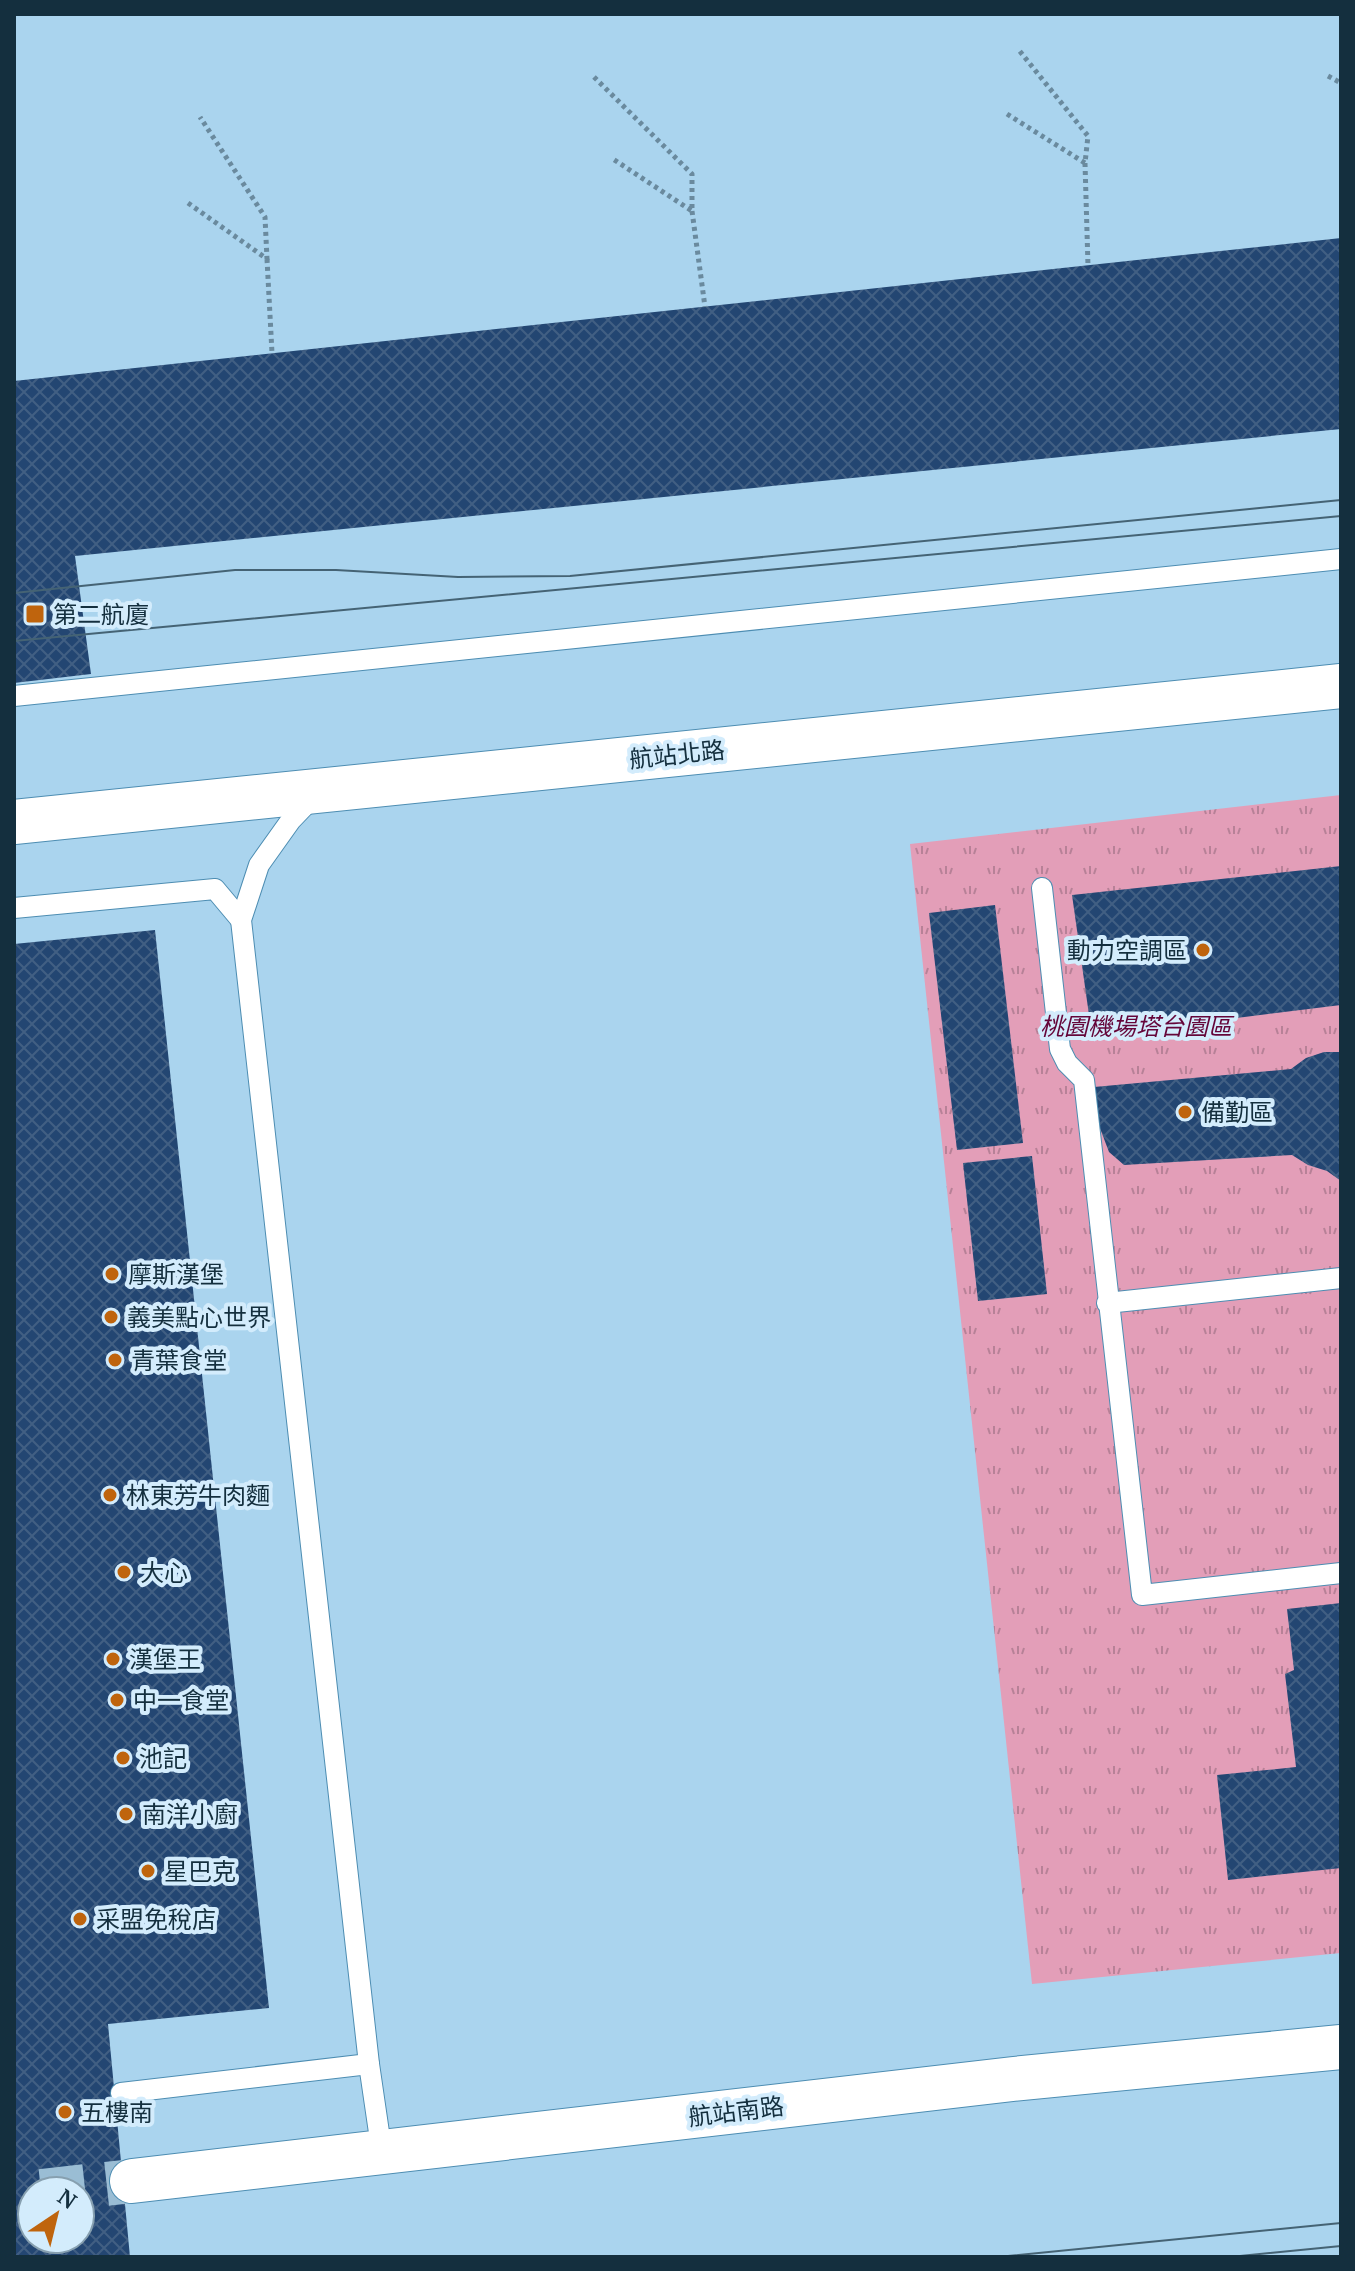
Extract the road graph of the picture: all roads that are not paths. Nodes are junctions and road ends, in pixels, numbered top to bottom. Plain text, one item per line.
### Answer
1 (1341, 559) edge
2 (1341, 686) edge
3 (14, 696) edge
4 (319, 791) junction
5 (14, 822) edge
6 (1042, 888) dead end
7 (14, 908) edge
8 (241, 920) junction
9 (1341, 1278) edge
10 (1107, 1303) junction
11 (1341, 1573) edge
12 (1341, 2047) edge
13 (369, 2064) junction
14 (121, 2093) dead end
15 (382, 2153) junction
16 (132, 2181) tunnel mouth

1 - 3 lane
2 - 4 street, 航站北路
4 - 5 street, 航站北路
4 - 8 lane
6 - 10 lane
7 - 8 lane
8 - 13 lane
9 - 10 lane
10 - 11 lane
12 - 15 street, 航站南路
13 - 14 lane
13 - 15 lane
15 - 16 street, 航站南路

